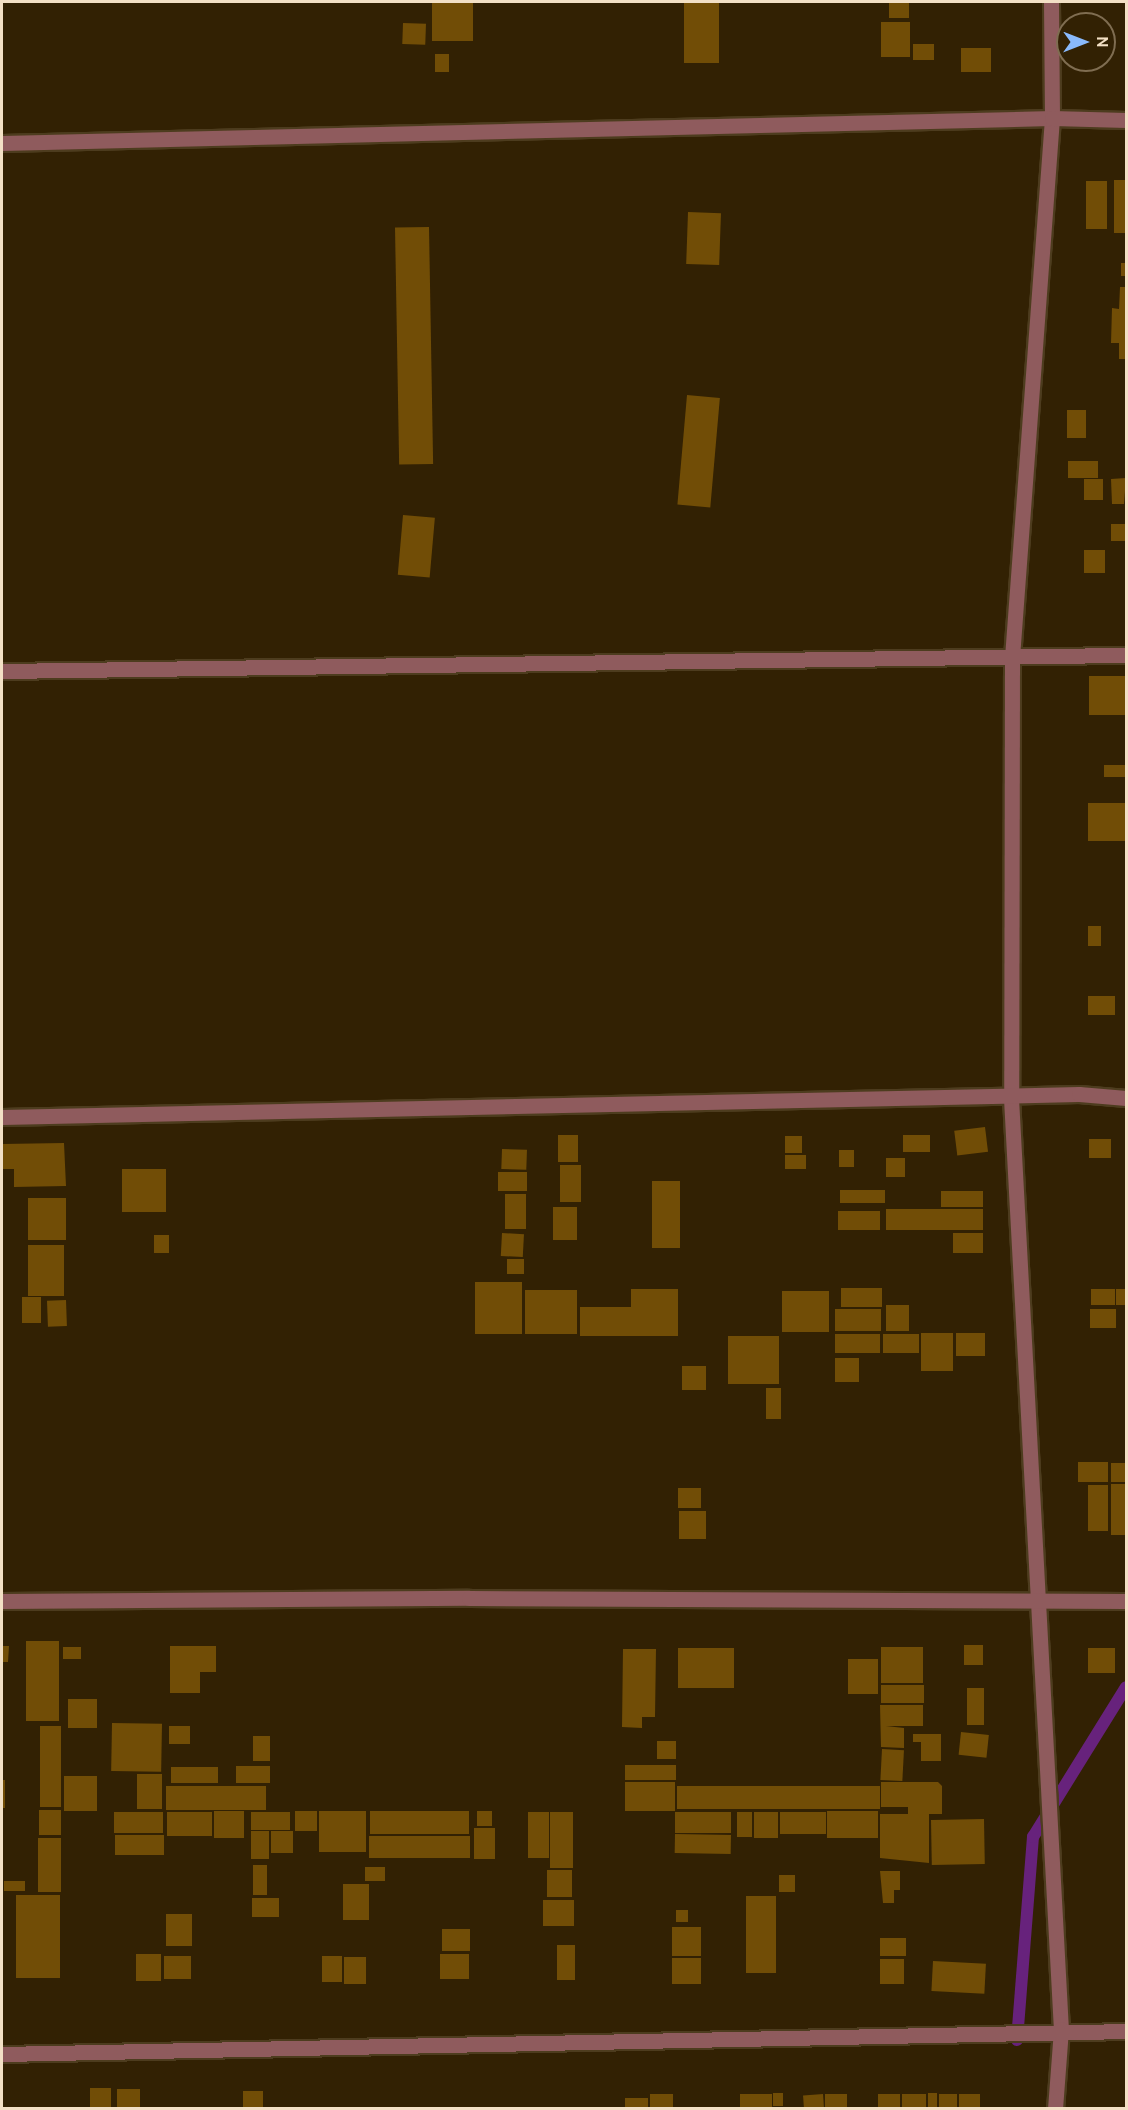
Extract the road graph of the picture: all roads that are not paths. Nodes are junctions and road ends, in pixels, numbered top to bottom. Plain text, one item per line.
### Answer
1 (1051, 2) edge
2 (1052, 118) junction
3 (1126, 120) edge
4 (2, 143) edge
5 (1126, 655) edge
6 (1012, 658) junction
7 (2, 671) edge
8 (1011, 1098) junction
9 (1126, 1098) edge
10 (2, 1117) edge
11 (2, 1601) edge
12 (1126, 1601) edge
13 (1035, 1603) junction
14 (1061, 2029) junction
15 (1126, 2031) edge
16 (2, 2054) edge
17 (1055, 2109) edge

1 - 2 street
2 - 3 street
2 - 4 street
2 - 6 street
5 - 6 street
6 - 7 street
6 - 8 street
8 - 9 street
8 - 10 street
8 - 13 street
11 - 13 street
12 - 13 street
13 - 14 street
14 - 15 street
14 - 16 street
14 - 17 street

